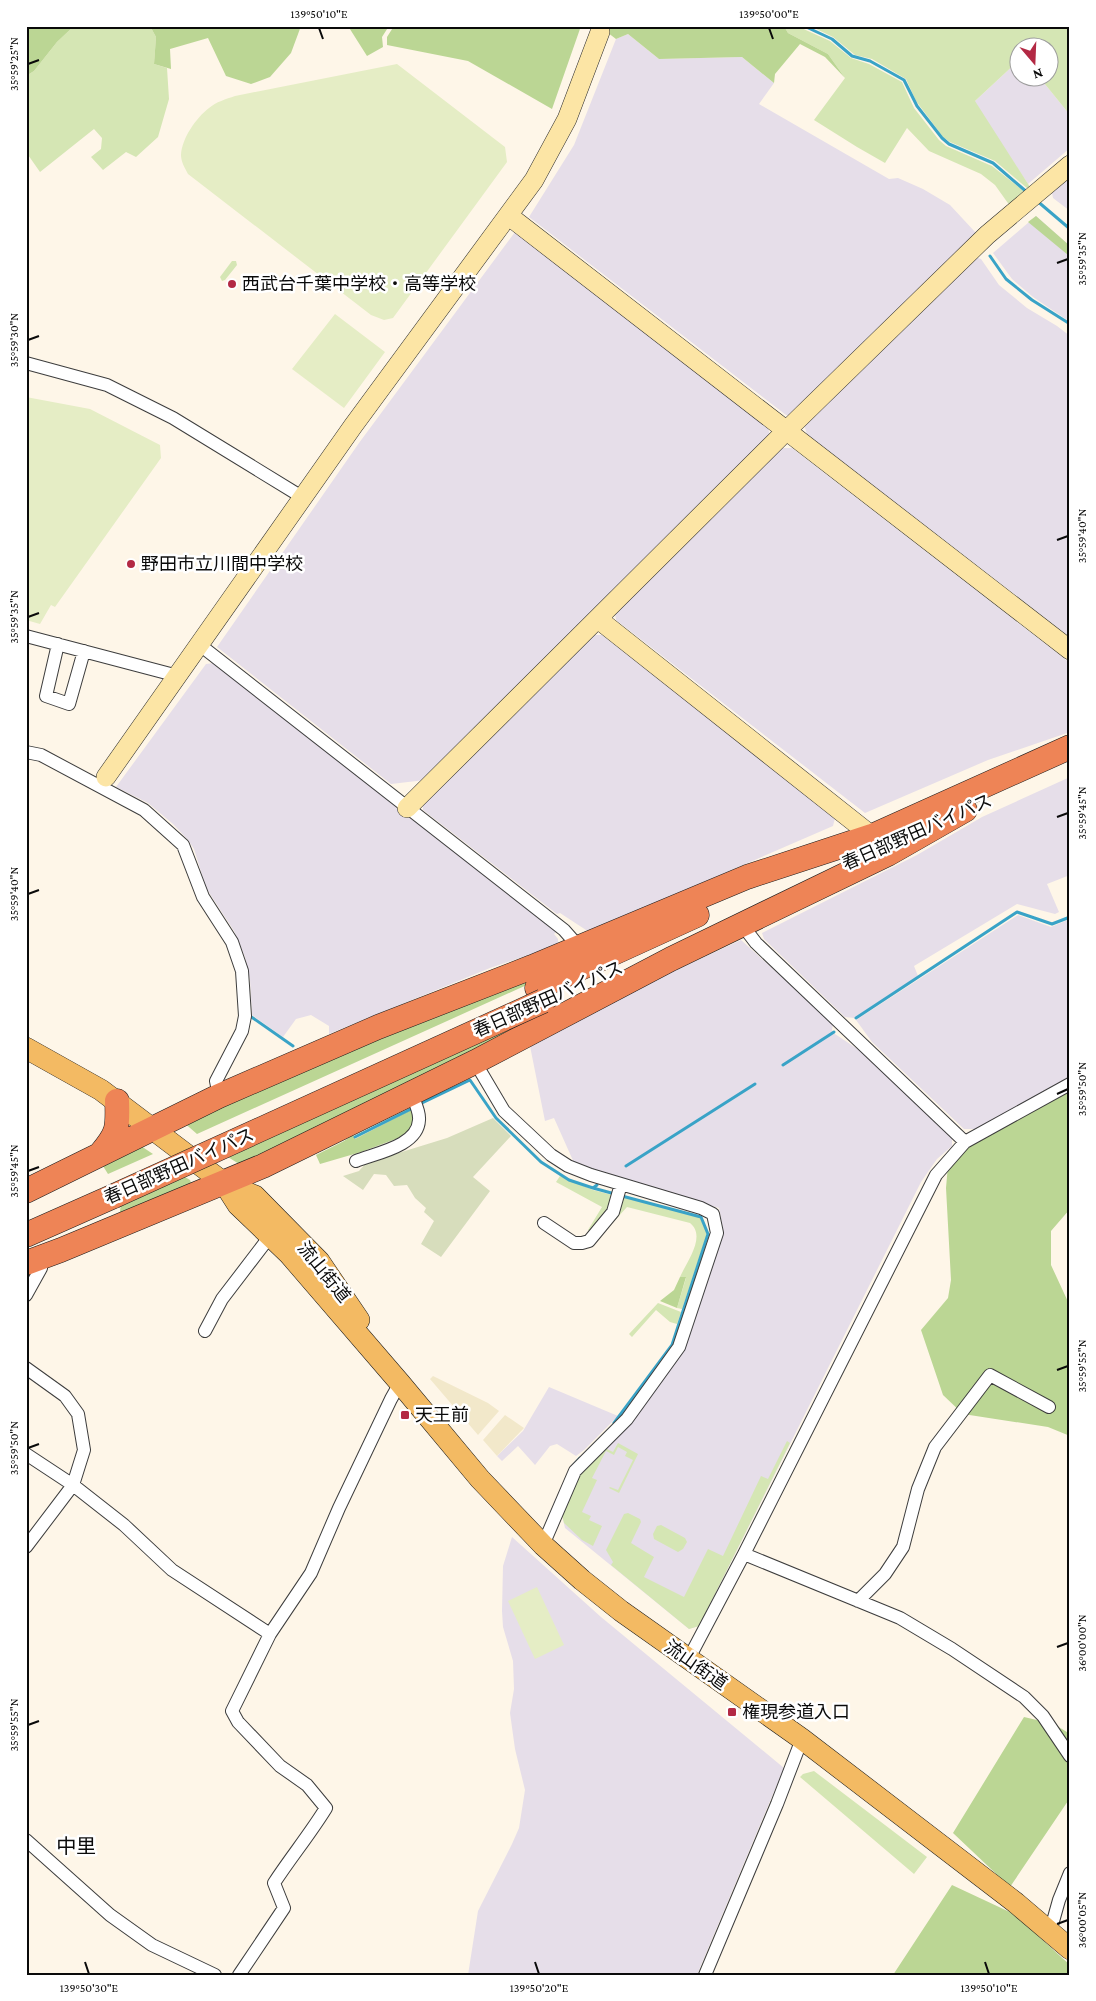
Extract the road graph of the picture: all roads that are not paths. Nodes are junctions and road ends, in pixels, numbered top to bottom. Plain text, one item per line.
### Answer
1 (600, 32) dead end
2 (1070, 165) edge
3 (509, 216) junction
4 (27, 364) edge
5 (787, 430) junction
6 (302, 497) junction
7 (598, 619) junction
8 (26, 636) edge
9 (58, 644) junction
10 (200, 645) junction
11 (1070, 650) edge
12 (84, 651) junction
13 (178, 676) junction
14 (1070, 747) edge
15 (26, 752) edge
16 (1070, 763) edge
17 (106, 777) dead end
18 (407, 808) junction
19 (965, 810) junction
20 (872, 836) junction
21 (743, 926) junction
22 (579, 947) junction
23 (540, 995) junction
24 (26, 1048) edge
25 (475, 1062) junction
26 (1070, 1084) edge
27 (411, 1093) junction
28 (219, 1096) junction
29 (116, 1102) junction
30 (152, 1128) junction
31 (965, 1142) junction
32 (100, 1154) junction
33 (356, 1161) dead end
34 (224, 1183) junction
35 (622, 1184) junction
36 (111, 1189) junction
37 (26, 1191) edge
38 (26, 1219) edge
39 (544, 1223) dead end
40 (270, 1234) junction
41 (26, 1235) edge
42 (32, 1261) edge
43 (26, 1295) edge
44 (205, 1331) dead end
45 (26, 1368) edge
46 (400, 1383) junction
47 (1050, 1407) dead end
48 (26, 1454) edge
49 (72, 1485) junction
50 (543, 1545) junction
51 (26, 1548) edge
52 (744, 1554) junction
53 (858, 1601) junction
54 (270, 1634) junction
55 (688, 1660) junction
56 (802, 1739) junction
57 (1070, 1756) edge
58 (26, 1840) edge
59 (1070, 1873) edge
60 (1050, 1932) junction
61 (1070, 1949) edge
62 (216, 1975) edge
63 (238, 1975) edge
64 (705, 1975) edge

1 - 3 street
2 - 5 street
3 - 5 street
3 - 6 street
4 - 6 street
5 - 7 street
5 - 11 street
6 - 10 street
7 - 18 street
7 - 20 street
8 - 9 street
9 - 12 street
9 - 12 street
10 - 13 street
10 - 18 street
12 - 13 street
13 - 17 street
14 - 20 highway, 春日部野田バイパス
15 - 28 street
16 - 19 highway, 春日部野田バイパス
18 - 22 street
19 - 21 highway
19 - 23 highway, 春日部野田バイパス
20 - 22 highway
20 - 23 highway, 春日部野田バイパス
21 - 25 highway
21 - 31 street
22 - 28 highway
23 - 36 highway, 春日部野田バイパス
24 - 29 main road, 流山街道
25 - 27 highway
25 - 35 street
26 - 31 street
27 - 33 street
27 - 34 highway
28 - 30 highway
29 - 30 main road, 流山街道
29 - 32 highway
30 - 32 highway
30 - 34 main road, 流山街道
31 - 52 street
32 - 37 highway
34 - 40 main road, 流山街道
34 - 42 highway
34 - 46 main road, 流山街道
35 - 39 street
35 - 50 street
36 - 38 highway, 春日部野田バイパス
36 - 41 highway, 春日部野田バイパス
40 - 44 street
40 - 46 main road, 流山街道
42 - 43 street
45 - 49 street
46 - 50 main road, 流山街道
46 - 54 street
47 - 53 street
48 - 49 street
49 - 51 street
49 - 54 street
50 - 55 main road, 流山街道
52 - 53 street
52 - 55 street
53 - 57 street
54 - 63 street
55 - 56 main road, 流山街道
56 - 60 main road, 流山街道
56 - 64 street
58 - 62 street
59 - 60 street
60 - 61 main road, 流山街道

